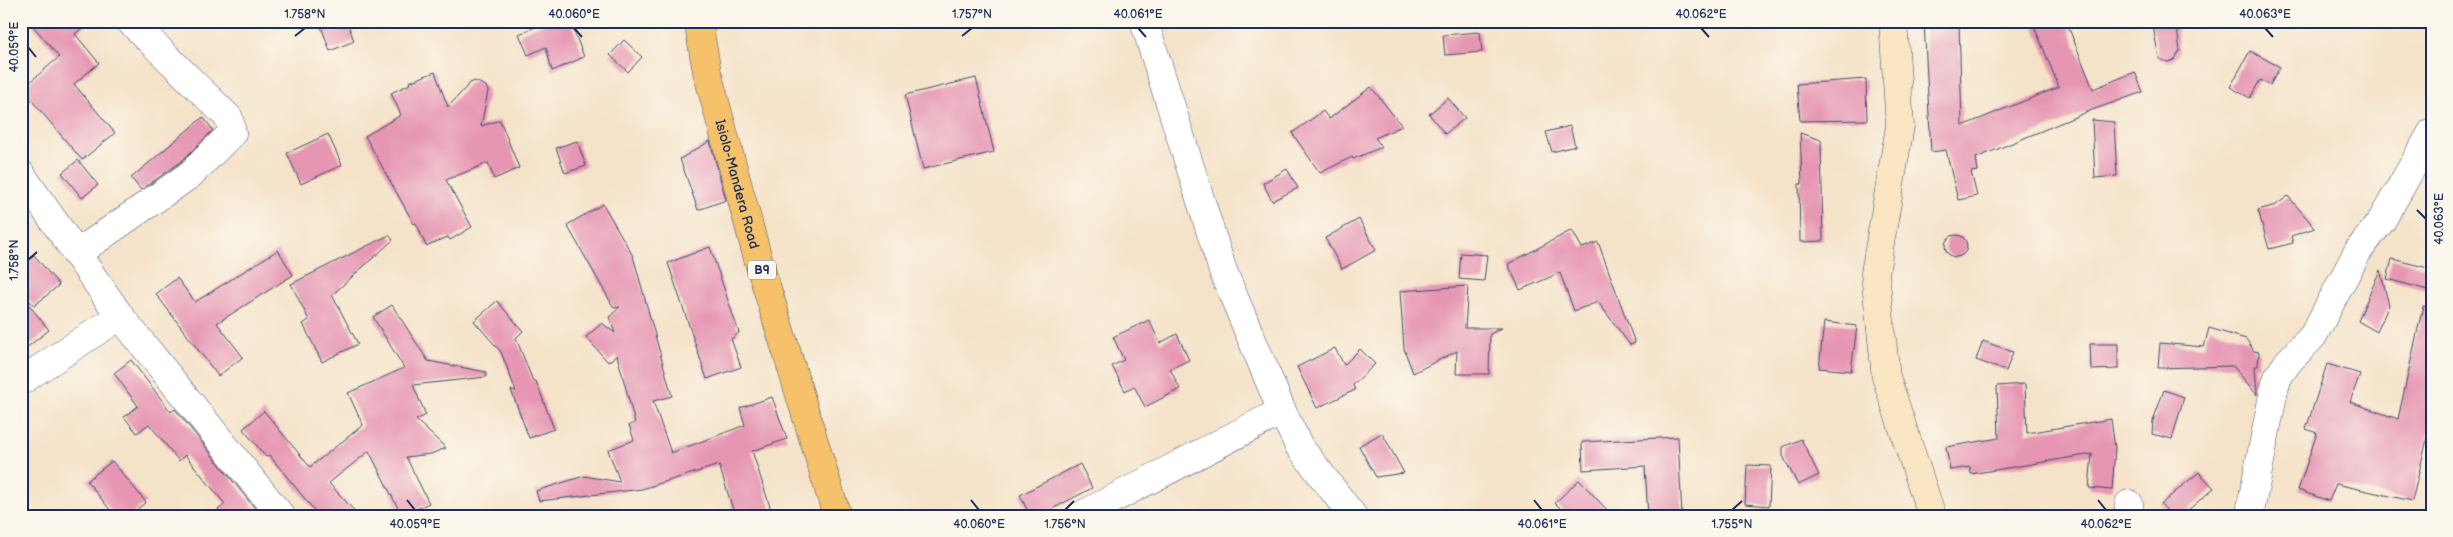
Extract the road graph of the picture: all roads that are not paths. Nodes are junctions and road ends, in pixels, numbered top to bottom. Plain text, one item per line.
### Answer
1 (130, 21) edge
2 (698, 21) edge
3 (1144, 21) edge
4 (1893, 21) edge
5 (2432, 132) edge
6 (21, 174) edge
7 (76, 254) junction
8 (120, 316) junction
9 (21, 380) edge
10 (1282, 412) junction
11 (2251, 507) dead end
12 (281, 516) edge
13 (837, 516) edge
14 (1080, 516) edge
15 (1353, 516) edge
16 (1932, 516) edge

1 - 7 street
2 - 13 highway, Isiolo-Mandera Road / B9
3 - 10 street
4 - 16 street
5 - 11 street
6 - 7 street
7 - 8 street
8 - 9 street
8 - 12 street
10 - 14 street
10 - 15 street

